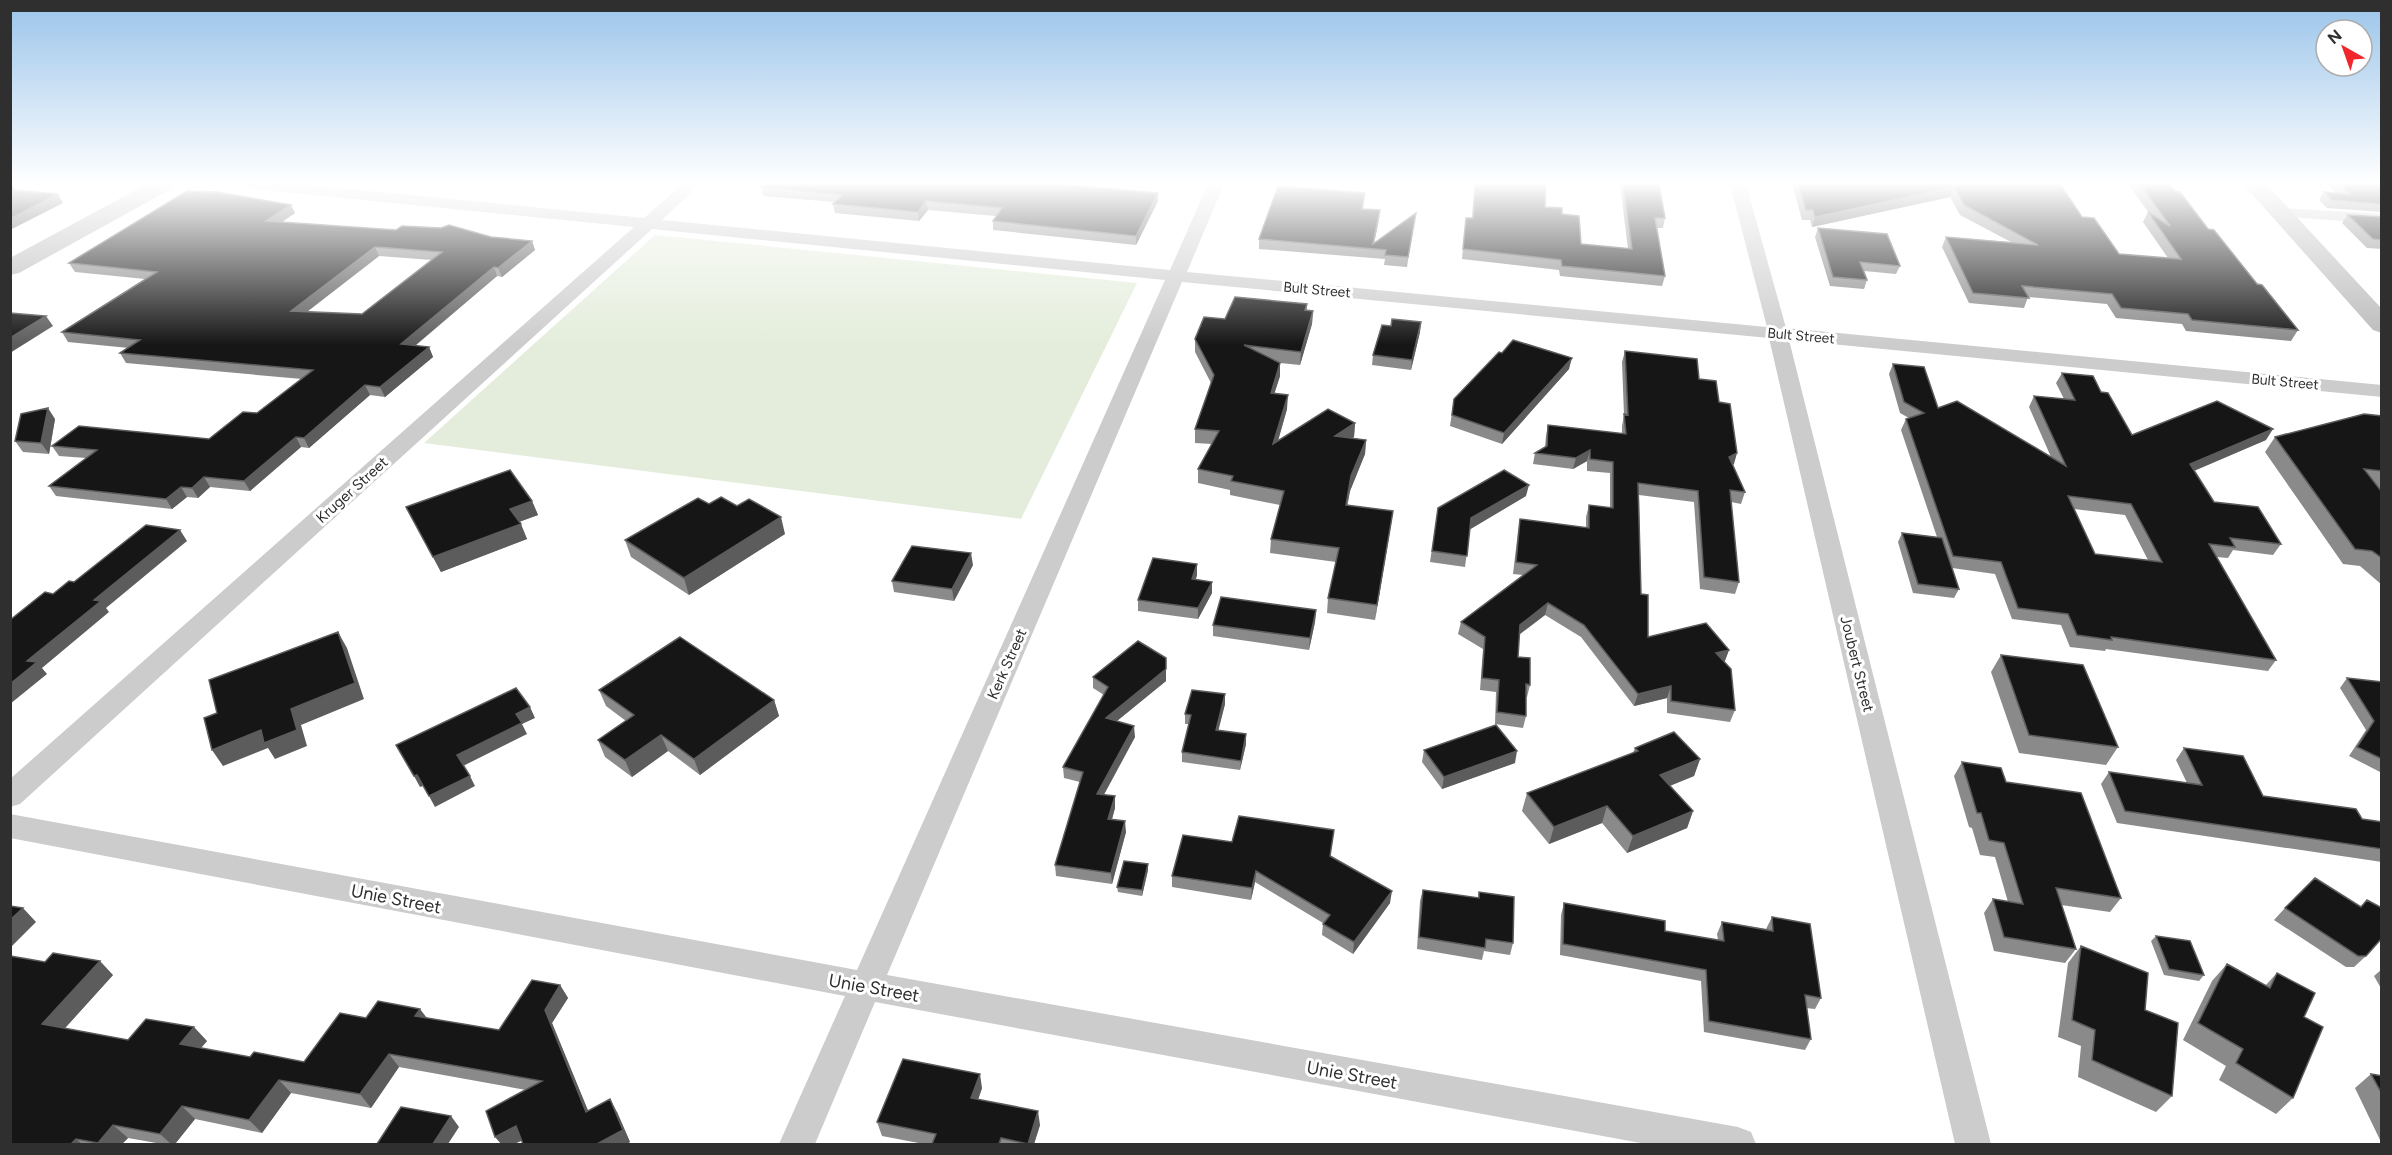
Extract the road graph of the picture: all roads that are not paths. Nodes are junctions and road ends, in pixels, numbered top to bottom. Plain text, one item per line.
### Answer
1 (65, 238) edge
2 (634, 238) edge
3 (799, 238) edge
4 (1193, 238) edge
5 (1752, 238) edge
6 (2303, 238) edge
7 (10, 268) edge
8 (1177, 276) junction
9 (2382, 325) edge
10 (1778, 334) junction
11 (2382, 391) edge
12 (10, 796) edge
13 (10, 826) edge
14 (866, 986) junction
15 (797, 1144) edge
16 (1738, 1144) edge
17 (1973, 1144) edge

1 - 7 street
2 - 12 street, Kruger Street
3 - 8 street, Bult Street
4 - 8 street, Kerk Street
5 - 10 street, Joubert Street
6 - 9 street
8 - 10 street, Bult Street
8 - 14 street, Kerk Street
10 - 11 street, Bult Street
10 - 17 street, Joubert Street
13 - 14 street, Unie Street
14 - 15 street, Kerk Street
14 - 16 street, Unie Street

